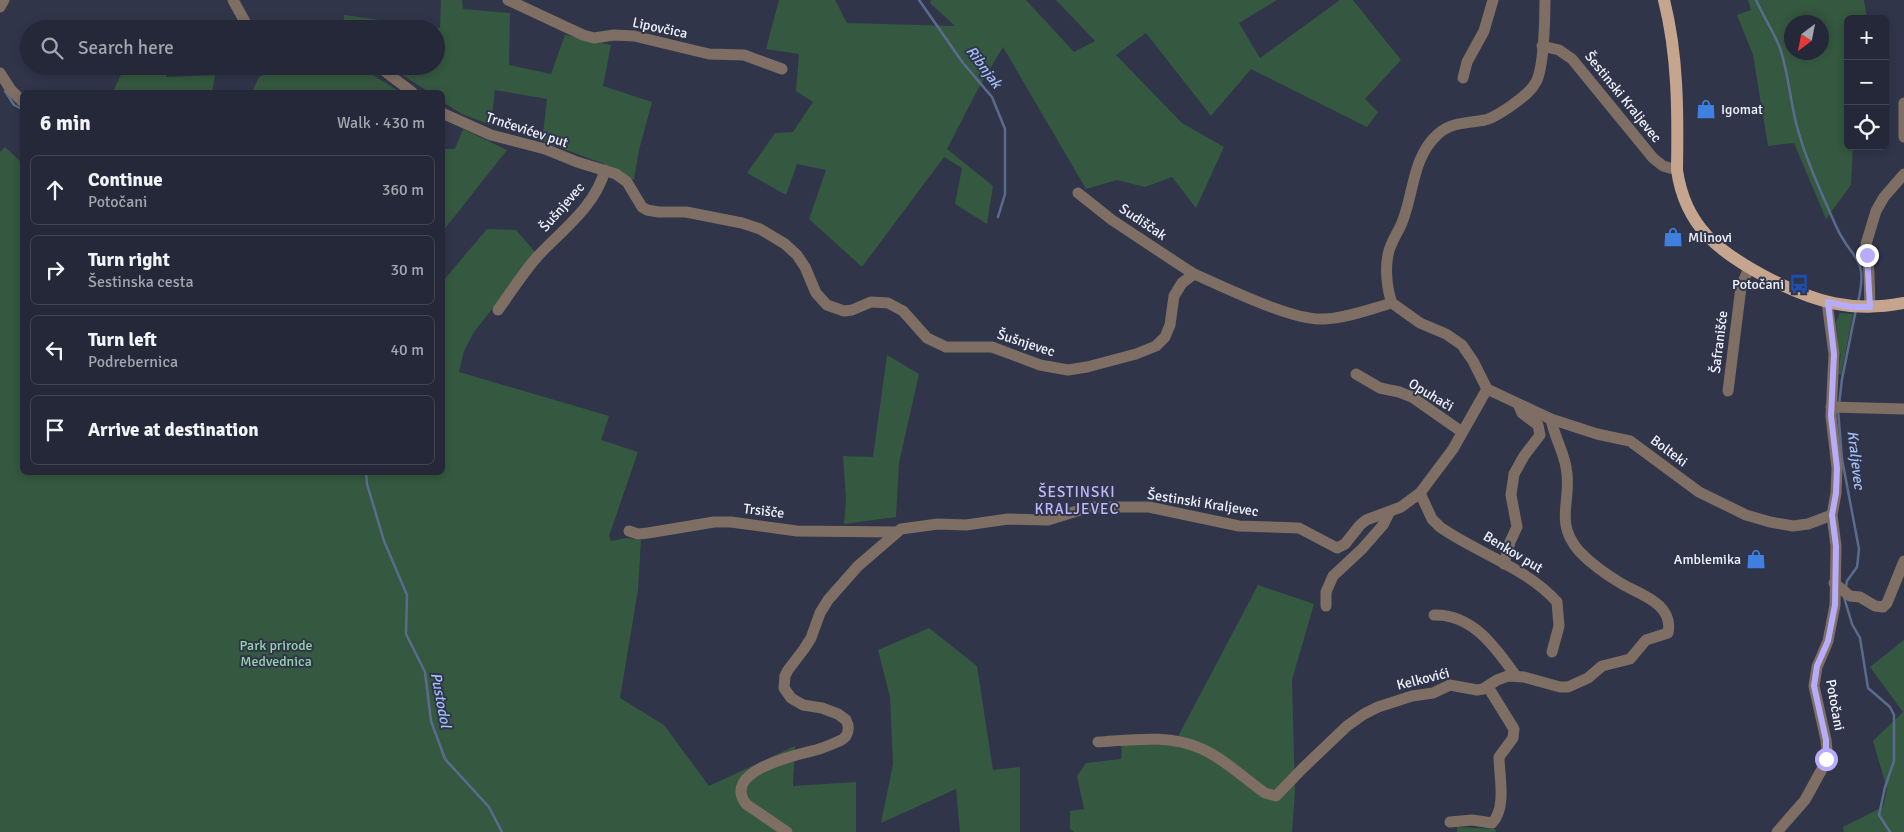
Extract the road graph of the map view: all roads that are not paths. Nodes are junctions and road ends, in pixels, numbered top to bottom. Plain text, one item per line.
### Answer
1 (4, 0) edge
2 (233, 0) edge
3 (508, 0) edge
4 (1493, 0) edge
5 (1545, 0) edge
6 (1664, 0) edge
7 (0, 7) edge
8 (244, 20) edge
9 (1542, 46) junction
10 (782, 69) dead end
11 (0, 74) edge
12 (390, 75) edge
13 (1463, 78) dead end
14 (409, 90) edge
15 (20, 99) edge
16 (1904, 103) edge
17 (445, 114) edge
18 (1904, 136) edge
19 (605, 170) junction
20 (1677, 170) junction
21 (1904, 174) edge
22 (1078, 193) dead end
23 (1749, 268) junction
24 (1194, 274) junction
25 (1828, 302) junction
26 (1392, 303) junction
27 (1904, 303) edge
28 (1860, 307) junction
29 (498, 310) dead end
30 (1356, 374) dead end
31 (1487, 388) junction
32 (1728, 391) dead end
33 (1518, 404) junction
34 (1836, 407) junction
35 (1904, 409) edge
36 (1551, 419) junction
37 (1462, 432) junction
38 (1420, 493) junction
39 (1389, 513) junction
40 (1832, 515) junction
41 (629, 531) dead end
42 (896, 532) junction
43 (1904, 561) edge
44 (1504, 564) junction
45 (1841, 588) junction
46 (1326, 606) dead end
47 (1434, 615) dead end
48 (1552, 652) dead end
49 (1516, 676) junction
50 (1488, 687) junction
51 (1098, 742) dead end
52 (1450, 822) dead end
53 (787, 832) edge
54 (1777, 832) edge

1 - 7 street
2 - 8 street
3 - 10 street, Lipovčica
4 - 13 street
5 - 9 street
6 - 20 main road
9 - 20 street, Šestinski Kraljevec
9 - 26 street
11 - 15 street
12 - 14 street
16 - 18 street
17 - 19 street, Trnčevićev put
19 - 24 street, Šušnjevec
19 - 29 street, Šušnjevec
20 - 23 main road
21 - 28 street
22 - 24 street, Sudiščak
23 - 25 main road
23 - 32 street, Šafranišće
24 - 26 street
25 - 28 main road
25 - 34 street, Potočani
26 - 31 street
27 - 28 main road
30 - 37 street, Opuhači
31 - 33 street, Bolteki
31 - 37 street, Šestinski Kraljevec
33 - 36 street, Bolteki
33 - 44 street
34 - 35 street
34 - 40 street, Potočani
36 - 40 street, Bolteki
36 - 49 street
37 - 38 street, Šestinski Kraljevec
38 - 39 street, Šestinski Kraljevec
38 - 44 street, Benkov put
39 - 42 street, Šestinski Kraljevec
39 - 46 street
40 - 45 street, Potočani
41 - 42 street, Trsišče
42 - 53 street, Šestinski Kraljevec
43 - 45 street
44 - 48 street, Benkov put
45 - 54 street, Potočani
47 - 49 street
49 - 50 street, Kelkovići
50 - 51 street, Kelkovići
50 - 52 street

